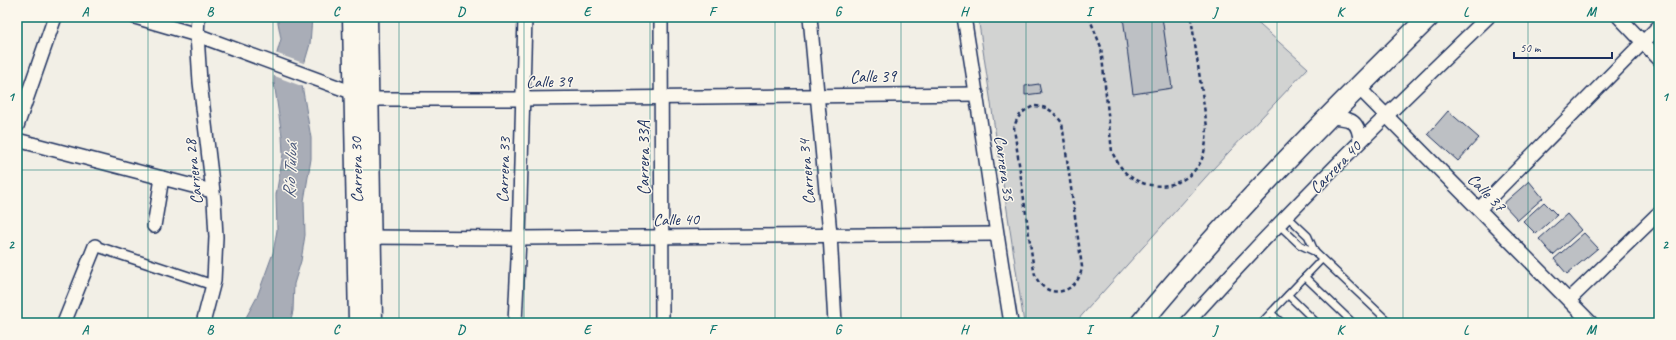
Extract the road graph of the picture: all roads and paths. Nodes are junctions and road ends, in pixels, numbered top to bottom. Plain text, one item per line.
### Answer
1 (55, 17) edge
2 (135, 17) edge
3 (198, 17) edge
4 (352, 17) edge
5 (368, 17) edge
6 (525, 17) edge
7 (661, 17) edge
8 (810, 17) edge
9 (964, 17) edge
10 (1089, 17) edge
11 (1191, 17) edge
12 (1429, 17) edge
13 (1488, 17) edge
14 (1618, 17) edge
15 (1659, 26) edge
16 (197, 35) junction
17 (1642, 42) junction
18 (1659, 59) edge
19 (1358, 87) junction
20 (977, 94) junction
21 (817, 95) junction
22 (362, 96) junction
23 (660, 96) junction
24 (522, 99) junction
25 (1385, 116) junction
26 (1328, 117) junction
27 (17, 126) edge
28 (1014, 129) joint
29 (17, 140) edge
30 (1360, 141) junction
31 (162, 178) junction
32 (212, 191) junction
33 (1479, 209) junction
34 (1659, 213) edge
35 (1283, 221) junction
36 (154, 226) dead end
37 (830, 234) junction
38 (996, 234) junction
39 (364, 237) junction
40 (660, 237) junction
41 (519, 238) junction
42 (95, 246) joint
43 (1315, 252) junction
44 (1322, 259) junction
45 (1305, 277) junction
46 (213, 286) junction
47 (1288, 295) junction
48 (1569, 300) junction
49 (1271, 313) junction
50 (64, 323) edge
51 (203, 323) edge
52 (358, 323) edge
53 (373, 323) edge
54 (514, 323) edge
55 (662, 323) edge
56 (835, 323) edge
57 (1011, 323) edge
58 (1141, 323) edge
59 (1186, 323) edge
60 (1262, 323) edge
61 (1282, 323) edge
62 (1317, 323) edge
63 (1353, 323) edge
64 (1390, 323) edge
65 (1591, 323) edge

1 - 27 street
2 - 16 street, Calle 39
3 - 16 street, Carrera 28
4 - 22 main road, Carrera 30
5 - 22 main road, Carrera 30
6 - 24 street, Carrera 33
7 - 23 street, Carrera 33A
8 - 21 street, Carrera 34
9 - 20 street, Carrera 35
10 - 11 path
12 - 19 main road
13 - 25 street, Carrera 40
14 - 17 street
15 - 17 street
16 - 22 street, Calle 39
16 - 32 street, Carrera 28
17 - 18 street
17 - 33 street
19 - 25 street, Calle 37
19 - 26 main road
20 - 21 street, Calle 39
20 - 38 street, Carrera 35
21 - 23 street, Calle 39
21 - 37 street, Carrera 34
22 - 24 street, Calle 39
22 - 39 main road, Carrera 30
23 - 24 street, Calle 39
23 - 40 street, Carrera 33A
24 - 41 street, Carrera 33
25 - 30 street, Carrera 40
25 - 33 street, Calle 37
26 - 30 street
26 - 58 main road
28 - 28 path
29 - 31 street
30 - 35 street, Carrera 40
31 - 32 street
31 - 36 street
32 - 46 street, Carrera 28
33 - 48 street, Calle 37
34 - 48 street
35 - 43 lane
35 - 43 lane
35 - 59 street, Carrera 40
37 - 38 street, Calle 40
37 - 40 street, Calle 40
37 - 56 street, Carrera 34
38 - 57 street, Carrera 35
39 - 41 street, Calle 40
39 - 52 main road, Carrera 30
39 - 53 main road, Carrera 30
40 - 41 street, Calle 40
40 - 55 street, Carrera 33A
41 - 54 street, Carrera 33
42 - 46 street
42 - 50 street
43 - 44 lane
44 - 45 lane
44 - 64 lane
45 - 47 lane
45 - 63 lane
46 - 51 street, Carrera 28
47 - 49 lane
47 - 62 lane
48 - 65 street, Calle 37
49 - 60 lane
49 - 61 lane

